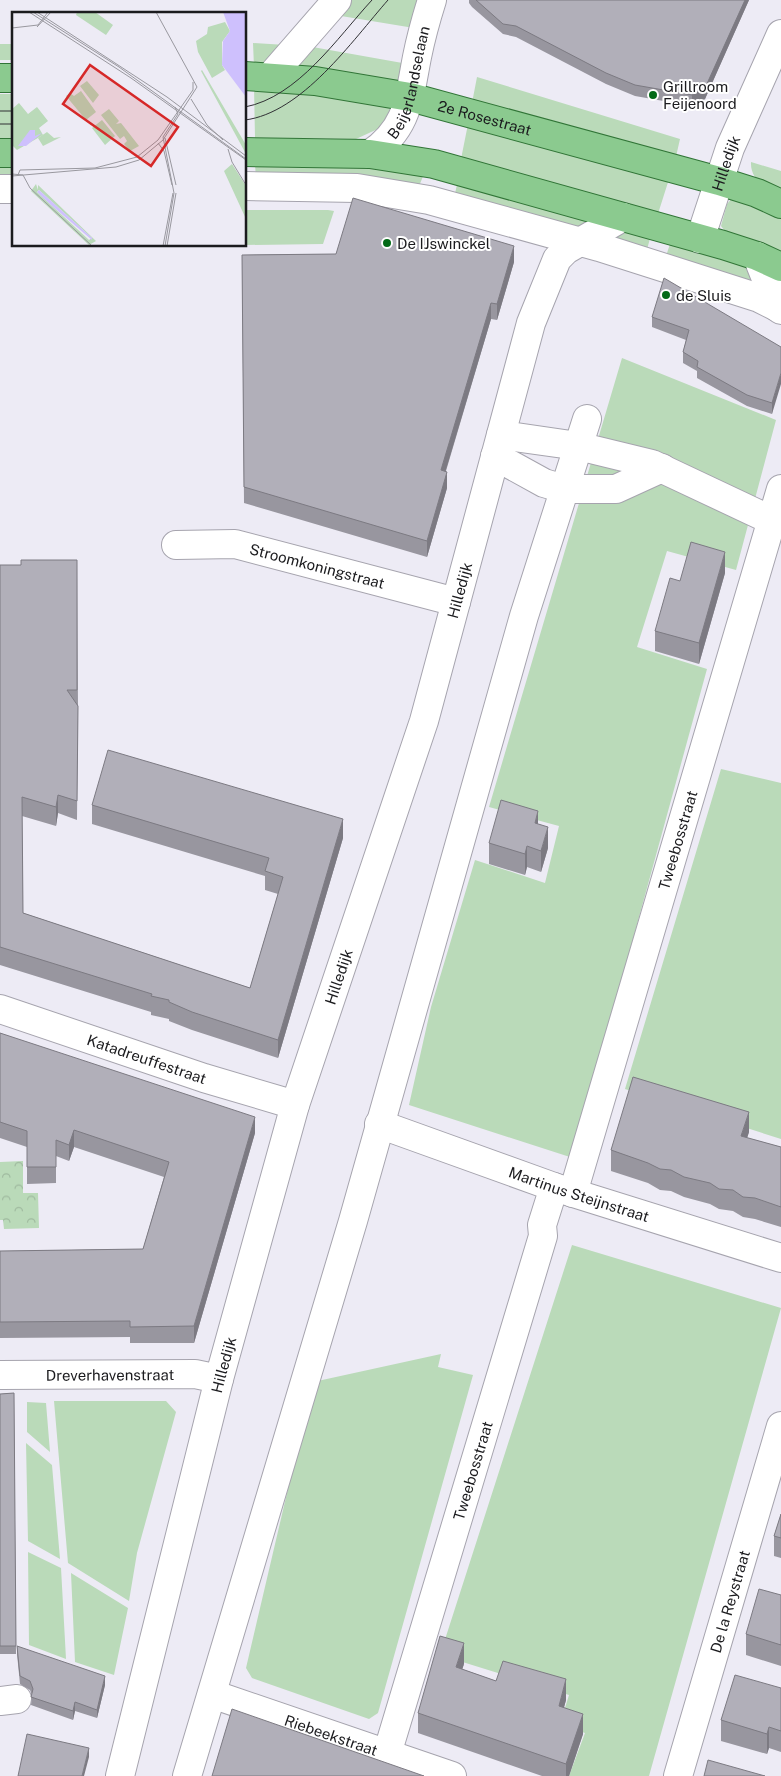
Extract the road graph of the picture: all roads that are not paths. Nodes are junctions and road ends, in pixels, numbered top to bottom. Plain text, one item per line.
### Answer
1 (336, 0) edge
2 (432, 0) edge
3 (781, 34) edge
4 (258, 77) edge
5 (410, 97) junction
6 (246, 152) edge
7 (370, 154) junction
8 (719, 181) junction
9 (246, 186) edge
10 (781, 204) edge
11 (623, 216) junction
12 (700, 239) junction
13 (582, 242) junction
14 (769, 261) edge
15 (779, 309) edge
16 (587, 419) dead end
17 (498, 446) junction
18 (578, 446) junction
19 (662, 468) junction
20 (564, 489) junction
21 (781, 489) edge
22 (772, 520) junction
23 (176, 545) dead end
24 (456, 602) junction
25 (0, 1009) edge
26 (295, 1105) junction
27 (379, 1124) junction
28 (563, 1190) junction
29 (781, 1258) edge
30 (0, 1375) edge
31 (219, 1379) junction
32 (781, 1426) edge
33 (212, 1694) junction
34 (387, 1754) junction
35 (120, 1776) edge
36 (187, 1776) edge
37 (452, 1776) edge
38 (678, 1776) edge

1 - 4 street
2 - 5 street, Beijerlandselaan
3 - 8 street, Hilledijk
4 - 5 main road, 2e Rosestraat
5 - 7 street, Beijerlandselaan
5 - 8 main road, 2e Rosestraat
6 - 7 main road
7 - 11 main road
8 - 10 main road, 2e Rosestraat
8 - 12 street, Hilledijk
9 - 13 street
11 - 12 main road
11 - 13 street, Hilledijk
12 - 14 main road
13 - 15 street
13 - 17 street, Hilledijk
14 - 15 street
16 - 18 street
17 - 18 street
17 - 20 street
17 - 24 street, Hilledijk
18 - 19 street
18 - 20 street
19 - 20 street
19 - 22 street
20 - 27 street
21 - 22 street, Tweebosstraat
22 - 28 street, Tweebosstraat
23 - 24 street, Stroomkoningstraat
24 - 26 street, Hilledijk
25 - 26 street, Katadreuffestraat
26 - 31 street, Hilledijk
27 - 28 street, Martinus Steijnstraat
27 - 33 street
28 - 29 street, Martinus Steijnstraat
28 - 34 street, Tweebosstraat
30 - 31 street, Dreverhavenstraat
31 - 35 street, Hilledijk
32 - 38 street, De la Reystraat
33 - 34 street, Riebeekstraat
33 - 36 street
34 - 37 street, Riebeekstraat

